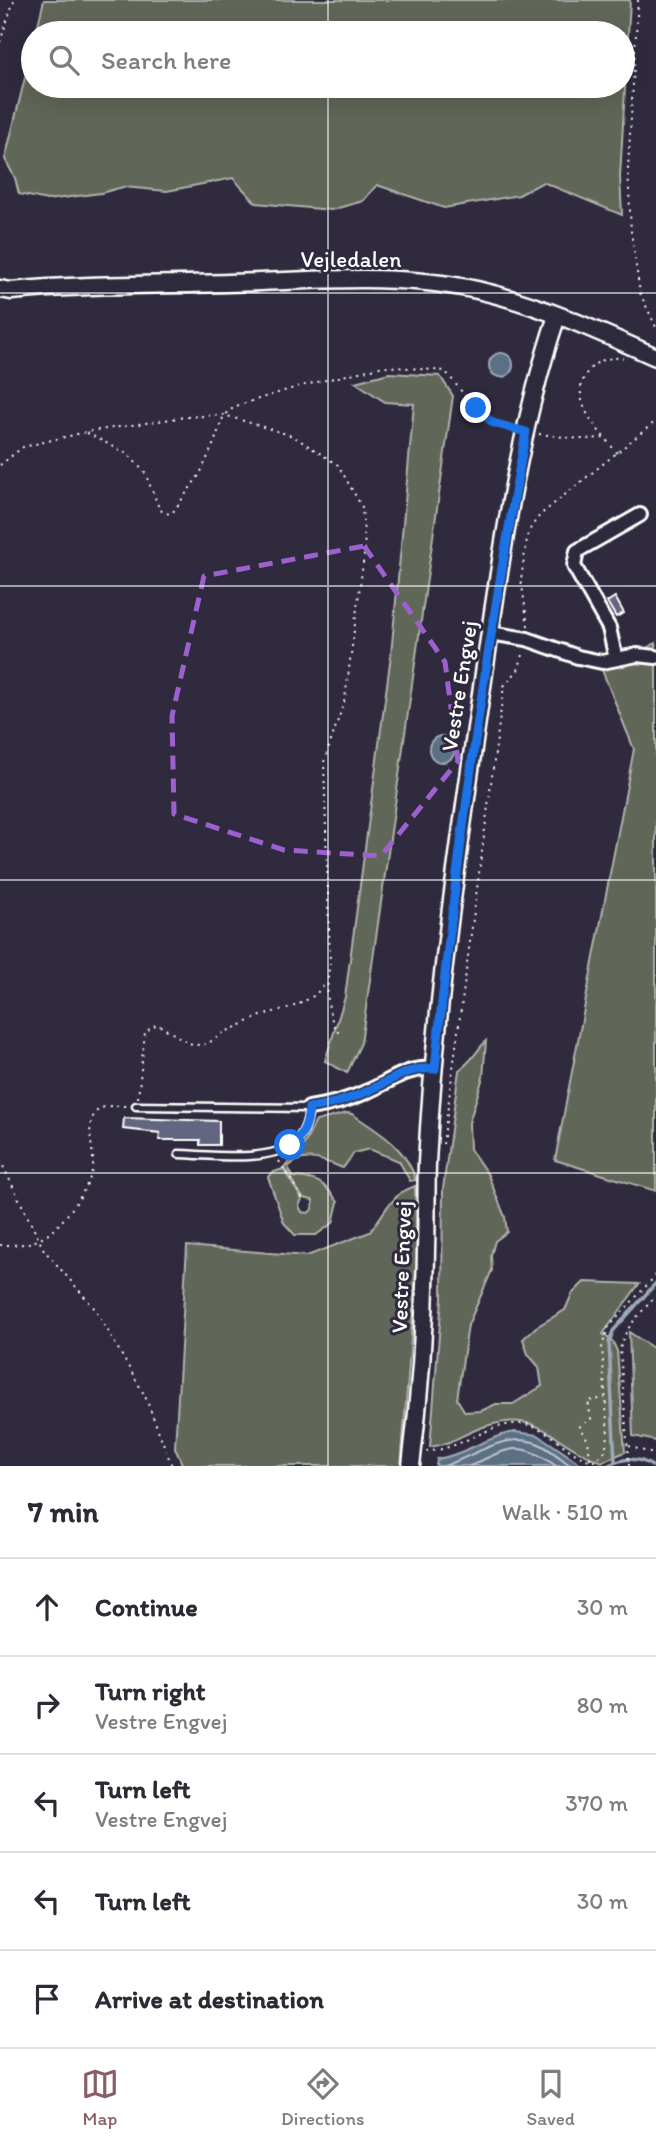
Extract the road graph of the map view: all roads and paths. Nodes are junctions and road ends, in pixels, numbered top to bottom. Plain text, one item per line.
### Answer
1 (14, 0) edge
2 (638, 0) edge
3 (0, 42) edge
4 (635, 50) edge
5 (632, 98) edge
6 (0, 277) edge
7 (0, 289) edge
8 (32, 289) junction
9 (557, 316) junction
10 (656, 327) edge
11 (656, 357) edge
12 (624, 358) dead end
13 (224, 415) junction
14 (656, 421) edge
15 (86, 432) junction
16 (526, 432) junction
17 (606, 438) junction
18 (617, 453) junction
19 (0, 465) edge
20 (640, 515) dead end
21 (490, 633) junction
22 (527, 639) junction
23 (656, 657) edge
24 (615, 659) junction
25 (326, 983) junction
26 (341, 1036) dead end
27 (435, 1069) junction
28 (136, 1106) junction
29 (309, 1108) junction
30 (443, 1146) dead end
31 (178, 1154) dead end
32 (277, 1158) dead end
33 (0, 1160) edge
34 (303, 1199) dead end
35 (39, 1240) junction
36 (0, 1245) edge
37 (656, 1275) edge
38 (656, 1296) edge
39 (606, 1398) junction
40 (628, 1446) junction
41 (424, 1451) dead end
42 (656, 1455) edge
43 (593, 1461) junction
44 (172, 1466) edge
45 (411, 1466) edge
46 (598, 1466) edge
47 (629, 1466) edge

1 - 3 path
2 - 4 path
5 - 10 path
6 - 8 street, Vejledalen
7 - 8 street, Vejledalen
8 - 9 street, Vejledalen
9 - 11 street, Vejledalen
9 - 16 street, Vestre Engvej
12 - 17 path
13 - 15 path
13 - 15 path
13 - 16 path
13 - 25 path
14 - 18 path
15 - 19 path
16 - 17 path
16 - 21 street, Vestre Engvej
17 - 18 path
18 - 22 path
20 - 24 street
21 - 22 street
21 - 27 street, Vestre Engvej
22 - 24 street
22 - 30 path
23 - 24 street
25 - 26 path
25 - 28 path
27 - 29 street
27 - 45 street, Vestre Engvej
28 - 29 lane
28 - 35 path
29 - 31 lane
32 - 34 path
33 - 35 path
35 - 36 path
35 - 44 path
37 - 39 path
38 - 40 path
39 - 43 path
39 - 43 path
40 - 42 path
40 - 47 path
41 - 43 path
43 - 46 path

